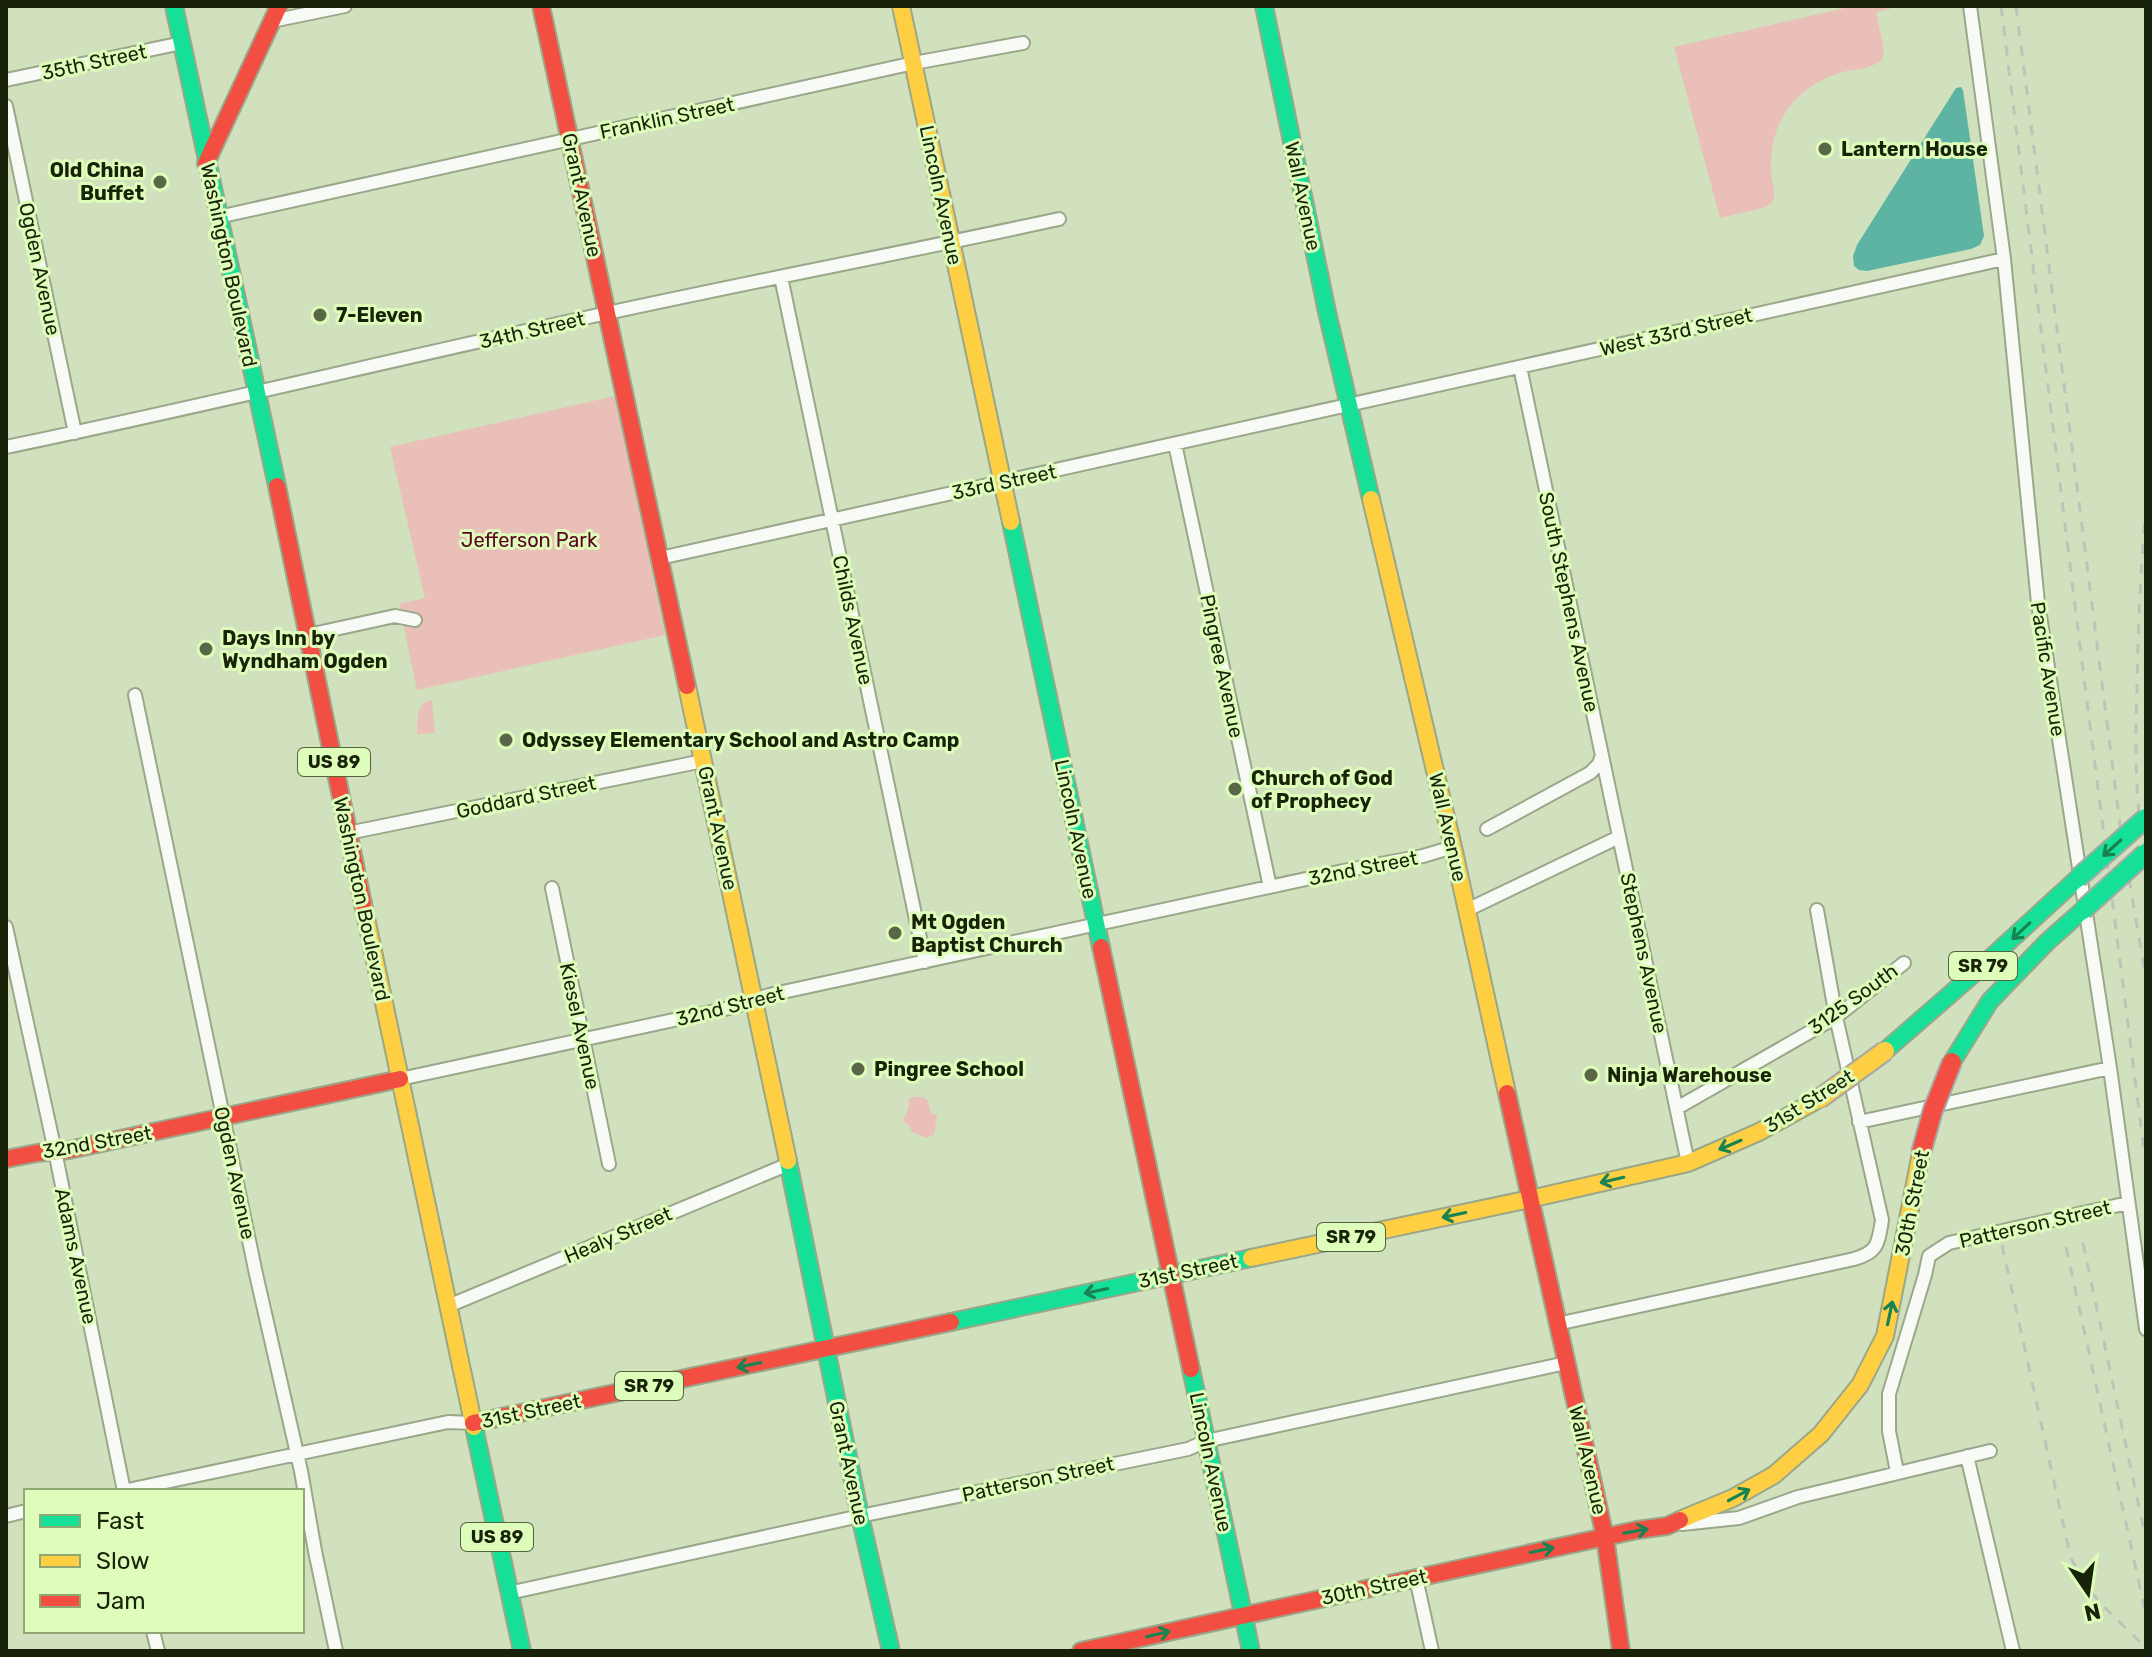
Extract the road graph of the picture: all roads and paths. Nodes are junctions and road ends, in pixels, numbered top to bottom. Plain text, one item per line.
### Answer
1 (174, 6) edge
2 (345, 6) edge
3 (541, 6) edge
4 (901, 6) edge
5 (1264, 6) edge
6 (1970, 6) edge
7 (275, 14) edge
8 (182, 43) junction
9 (1023, 43) dead end
10 (914, 63) junction
11 (6, 80) edge
12 (6, 106) edge
13 (570, 139) junction
14 (206, 163) junction
15 (218, 217) junction
16 (1059, 219) dead end
17 (951, 242) junction
18 (2004, 259) junction
19 (781, 277) junction
20 (607, 313) junction
21 (1520, 367) junction
22 (256, 391) junction
23 (1349, 406) junction
24 (75, 433) junction
25 (1175, 444) junction
26 (6, 447) edge
27 (1003, 482) junction
28 (832, 520) junction
29 (660, 558) junction
30 (415, 620) dead end
31 (308, 635) junction
32 (135, 695) dead end
33 (1601, 758) junction
34 (703, 761) junction
35 (2146, 818) edge
36 (1487, 829) dead end
37 (348, 833) junction
38 (1619, 837) junction
39 (1453, 847) junction
40 (2146, 853) edge
41 (1270, 887) junction
42 (552, 888) dead end
43 (1467, 910) junction
44 (1817, 910) dead end
45 (1097, 925) junction
46 (6, 927) edge
47 (925, 962) junction
48 (1904, 963) dead end
49 (755, 1000) junction
50 (1836, 1017) junction
51 (583, 1039) junction
52 (2110, 1068) junction
53 (400, 1079) junction
54 (1677, 1108) junction
55 (222, 1117) junction
56 (1859, 1122) junction
57 (55, 1151) junction
58 (6, 1159) edge
59 (1688, 1163) junction
60 (609, 1164) dead end
61 (789, 1164) junction
62 (1530, 1199) junction
63 (2128, 1203) junction
64 (1172, 1274) junction
65 (448, 1306) junction
66 (1557, 1324) junction
67 (2146, 1329) edge
68 (825, 1349) junction
69 (1566, 1363) junction
70 (473, 1423) junction
71 (1206, 1441) junction
72 (1990, 1451) dead end
73 (297, 1454) junction
74 (1967, 1456) junction
75 (1897, 1472) junction
76 (124, 1489) edge
77 (133, 1489) edge
78 (304, 1489) edge
79 (304, 1489) edge
80 (860, 1516) junction
81 (1667, 1526) junction
82 (1605, 1537) junction
83 (1416, 1578) junction
84 (509, 1593) junction
85 (1244, 1615) junction
86 (336, 1651) edge
87 (522, 1651) edge
88 (891, 1651) edge
89 (1084, 1651) edge
90 (1251, 1651) edge
91 (1432, 1651) edge
92 (1621, 1651) edge
93 (2013, 1651) edge

1 - 8 main road, Washington Boulevard / US 89
2 - 7 street
3 - 13 main road, Grant Avenue
4 - 10 main road, Lincoln Avenue
5 - 23 main road, Wall Avenue
6 - 18 street, Pacific Avenue
7 - 14 main road
8 - 11 street, 35th Street
8 - 14 main road, Washington Boulevard / US 89
9 - 10 street, Franklin Street
10 - 13 street, Franklin Street
10 - 17 main road, Lincoln Avenue
12 - 24 street, Ogden Avenue
13 - 15 street, Franklin Street
13 - 20 main road, Grant Avenue
14 - 15 main road, Washington Boulevard / US 89
15 - 22 main road, Washington Boulevard / US 89
16 - 17 street, 34th Street
17 - 19 street, 34th Street
17 - 27 main road, Lincoln Avenue
18 - 21 street, West 33rd Street
18 - 52 street, Pacific Avenue
19 - 20 street, 34th Street
19 - 28 street, Childs Avenue
20 - 22 street, 34th Street
20 - 29 main road, Grant Avenue
21 - 23 street, West 33rd Street
21 - 33 street, South Stephens Avenue
22 - 24 street, 34th Street
22 - 31 main road, Washington Boulevard / US 89
23 - 25 street, 33rd Street
23 - 39 main road, Wall Avenue
24 - 26 street, 34th Street
25 - 27 street, 33rd Street
25 - 41 street, Pingree Avenue
27 - 28 street, 33rd Street
27 - 45 main road, Lincoln Avenue
28 - 29 street, 33rd Street
28 - 47 street, Childs Avenue
29 - 34 main road, Grant Avenue
30 - 31 street
31 - 37 main road, Washington Boulevard / US 89
32 - 55 street, Ogden Avenue
33 - 36 street
33 - 38 street, South Stephens Avenue
34 - 37 street, Goddard Street
34 - 49 main road, Grant Avenue
35 -> 59 main road, 31st Street / SR 79, bridge
37 - 53 main road, Washington Boulevard / US 89
38 - 43 street
38 - 54 street, Stephens Avenue
39 - 41 street, 32nd Street
39 - 43 main road, Wall Avenue
81 -> 40 main road, 30th Street / SR 79, bridge
41 - 45 street, 32nd Street
42 - 51 street, Kiesel Avenue
43 - 62 main road, Wall Avenue
44 - 50 street
45 - 47 street, 32nd Street
45 - 64 main road, Lincoln Avenue
46 - 57 street, Adams Avenue
47 - 49 street, 32nd Street
48 - 50 street, 3125 South
49 - 51 street, 32nd Street
49 - 61 main road, Grant Avenue
50 - 54 street, 3125 South
50 - 56 street
51 - 53 street, 32nd Street
51 - 60 street, Kiesel Avenue
52 - 56 street
52 - 63 street, Pacific Avenue
53 - 55 main road, 32nd Street
53 - 65 main road, Washington Boulevard / US 89
54 - 59 street, Stephens Avenue
55 - 57 main road, 32nd Street
55 - 73 street, Ogden Avenue
56 - 66 street
57 - 58 main road, 32nd Street
57 - 76 street, Adams Avenue
59 -> 62 main road, 31st Street / SR 79
61 - 65 street, Healy Street
61 - 68 main road, Grant Avenue
62 -> 64 main road, 31st Street / SR 79
62 - 66 main road, Wall Avenue
63 - 67 street, Pacific Avenue
63 - 75 street, Patterson Street
64 -> 68 main road, 31st Street / SR 79
64 - 71 main road, Lincoln Avenue
65 - 70 main road, Washington Boulevard / US 89
66 - 69 main road, Wall Avenue
68 -> 70 main road, 31st Street / SR 79
68 - 80 main road, Grant Avenue
69 - 71 street, Patterson Street
69 - 82 main road, Wall Avenue
70 - 73 street, 31st Street
70 - 84 main road, Washington Boulevard / US 89
71 - 80 street, Patterson Street
71 - 85 main road, Lincoln Avenue
72 - 74 street, 30th Street
73 - 77 street, 31st Street
73 - 79 street, Ogden Avenue
74 - 75 street, 30th Street
74 - 93 street
75 - 81 street, 30th Street
78 - 86 street, Ogden Avenue
80 - 84 street, Patterson Street
80 - 88 main road, Grant Avenue
82 -> 81 main road, 30th Street / SR 79
83 -> 82 main road, 30th Street / SR 79
82 - 92 main road, Wall Avenue
83 - 85 main road, 30th Street / SR 79
83 - 91 street
84 - 87 main road, Washington Boulevard / US 89
89 -> 85 main road, 30th Street / SR 79
85 - 90 main road, Lincoln Avenue

